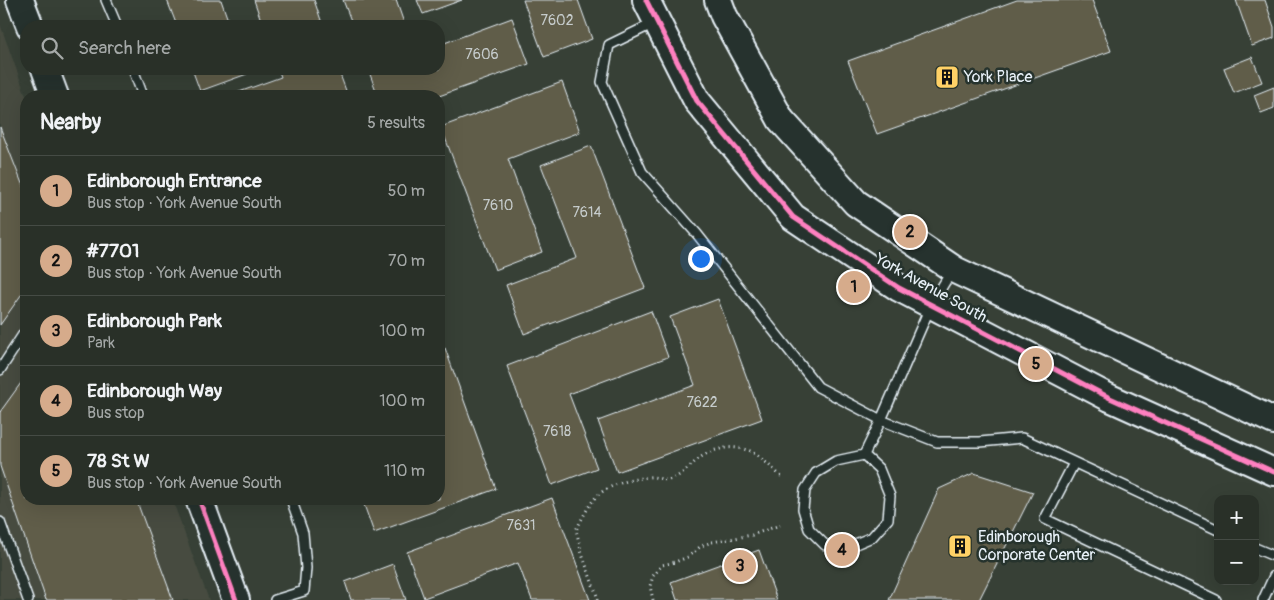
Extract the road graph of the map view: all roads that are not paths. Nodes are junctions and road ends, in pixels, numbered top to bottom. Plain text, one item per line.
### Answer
1 (20, 0) edge
2 (106, 0) edge
3 (718, 0) edge
4 (651, 11) edge
5 (28, 20) edge
6 (114, 20) edge
7 (47, 75) edge
8 (135, 75) edge
9 (53, 90) edge
10 (141, 90) edge
11 (953, 269) junction
12 (931, 305) junction
13 (20, 337) edge
14 (3, 358) edge
15 (0, 370) edge
16 (881, 420) junction
17 (1274, 421) edge
18 (864, 456) junction
19 (1074, 463) junction
20 (1274, 472) edge
21 (201, 505) edge
22 (293, 505) edge
23 (0, 522) edge
24 (1214, 528) edge
25 (1259, 550) edge
26 (1274, 556) edge
27 (1274, 576) edge
28 (306, 596) edge
29 (28, 600) edge
30 (236, 600) edge
31 (275, 600) edge
32 (1216, 600) edge
33 (1263, 600) edge

1 - 5 street
2 - 6 lane
3 - 11 street, York Avenue South
4 - 12 street, York Avenue South
4 - 16 lane
7 - 9 street
8 - 10 lane
11 - 12 lane
11 - 17 street, York Avenue South
12 - 16 lane
12 - 20 street, York Avenue South
13 - 14 lane
14 - 15 lane
16 - 18 lane
16 - 19 lane
18 - 18 lane
19 - 24 lane
19 - 32 lane
21 - 30 street
22 - 28 lane
23 - 29 lane
25 - 26 lane
27 - 33 lane
28 - 31 lane

